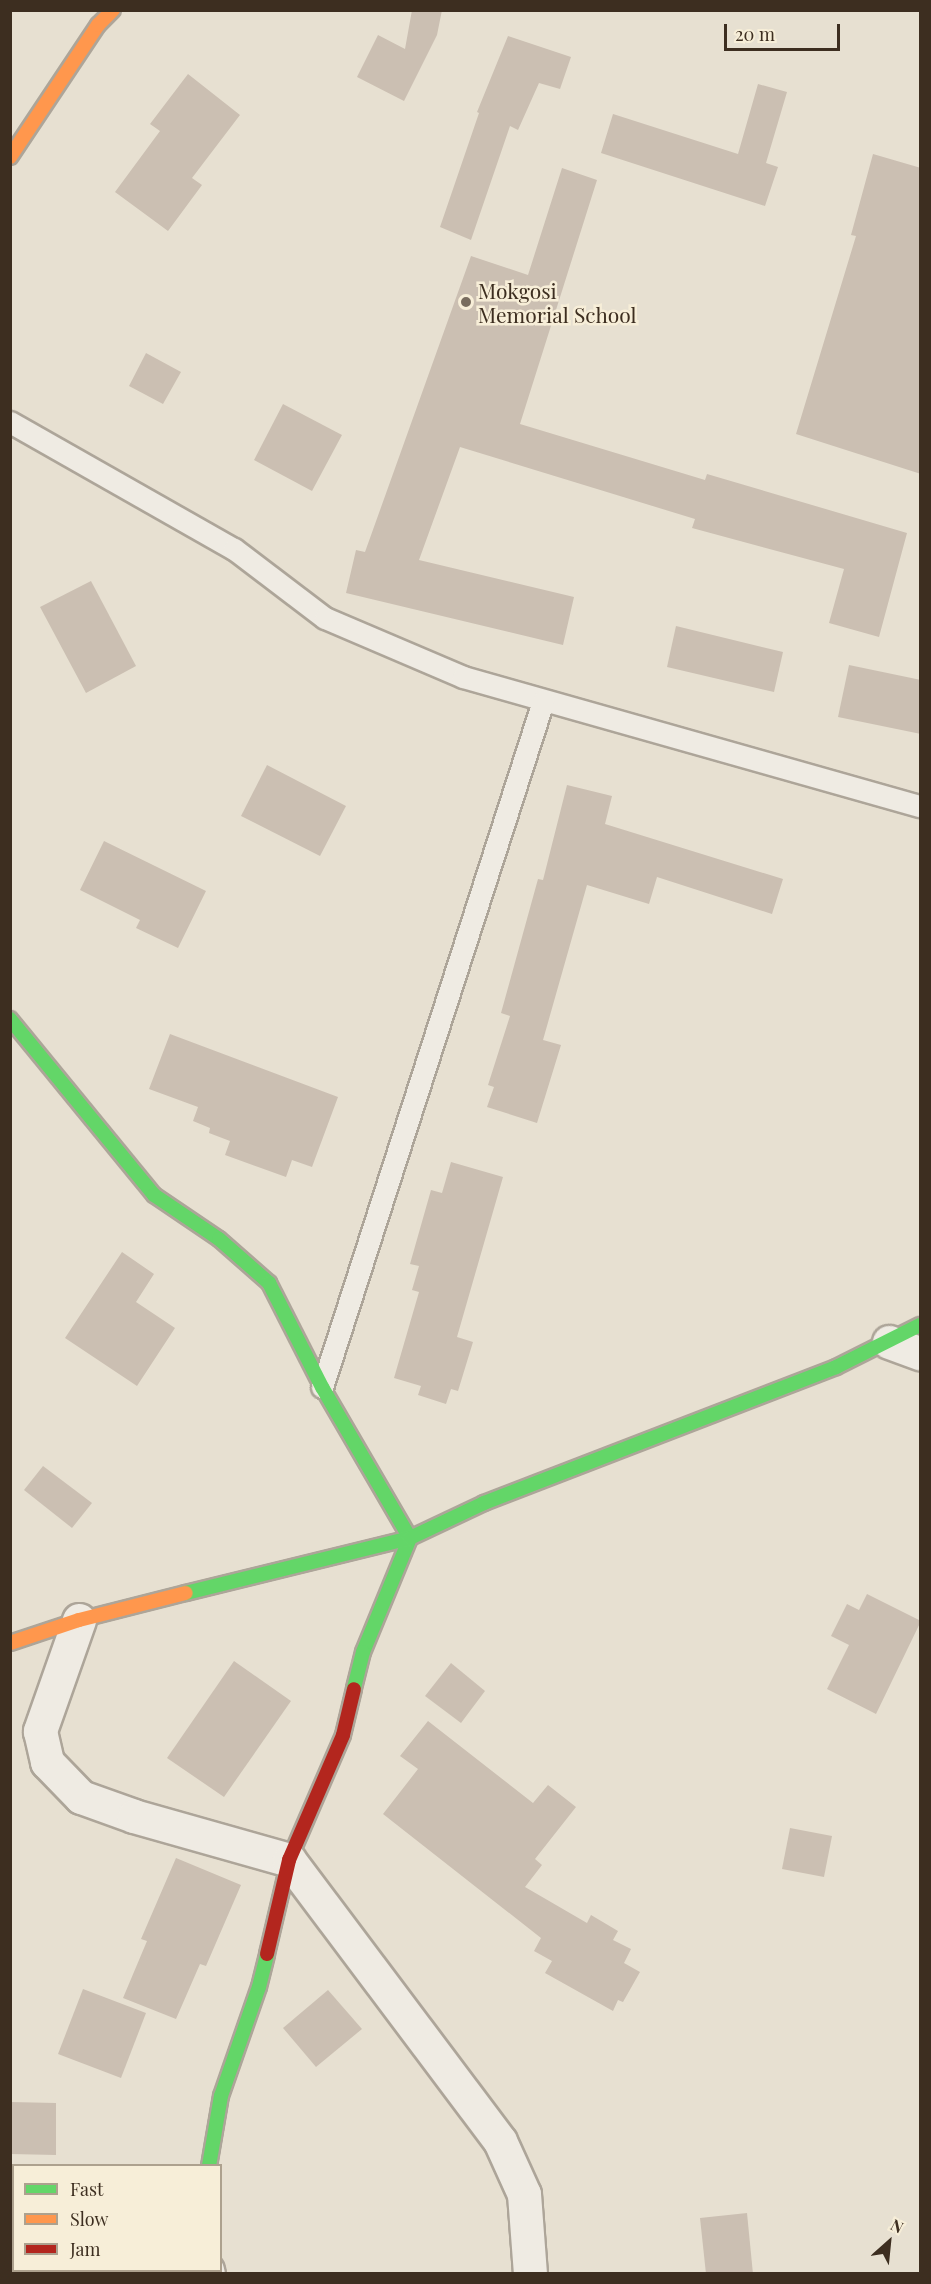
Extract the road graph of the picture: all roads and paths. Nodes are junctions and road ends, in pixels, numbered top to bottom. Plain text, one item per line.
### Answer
1 (113, 10) edge
2 (10, 157) edge
3 (10, 422) edge
4 (543, 701) junction
5 (921, 806) edge
6 (10, 1019) edge
7 (921, 1324) edge
8 (889, 1342) junction
9 (921, 1353) edge
10 (322, 1387) junction
11 (410, 1538) junction
12 (79, 1620) junction
13 (10, 1643) edge
14 (289, 1860) junction
15 (209, 2164) edge
16 (530, 2274) edge

1 - 2 street
3 - 4 lane
4 - 5 lane
4 - 10 lane
6 - 10 street
7 - 8 street
8 - 9 street
8 - 11 street
10 - 11 street
11 - 12 street
11 - 14 street
12 - 13 street
12 - 14 street
14 - 15 street
14 - 16 street

